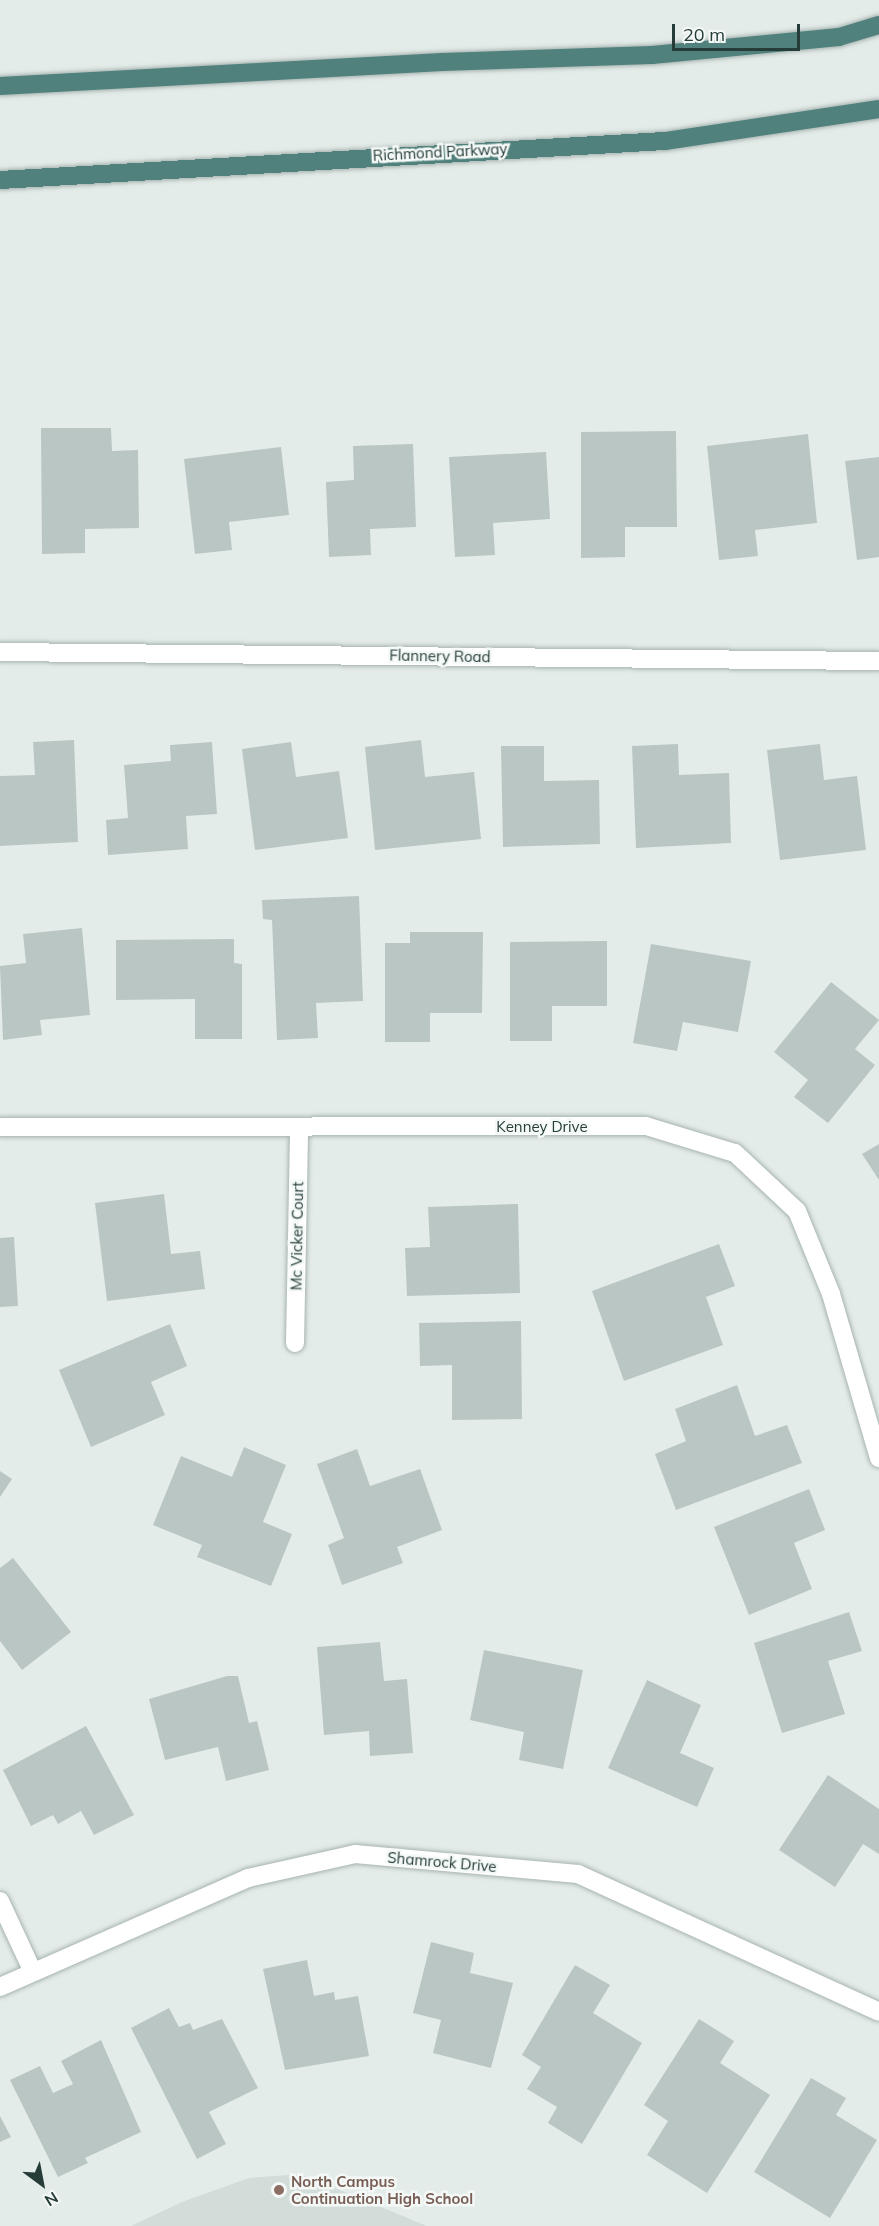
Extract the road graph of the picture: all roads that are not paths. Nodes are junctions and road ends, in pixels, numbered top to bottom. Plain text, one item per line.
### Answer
1 (879, 25) edge
2 (0, 86) edge
3 (879, 109) edge
4 (0, 180) edge
5 (0, 651) edge
6 (879, 661) edge
7 (0, 1127) edge
8 (299, 1129) junction
9 (295, 1343) dead end
10 (879, 1458) edge
11 (0, 1901) edge
12 (33, 1971) junction
13 (0, 1987) edge
14 (879, 2012) edge

1 - 2 highway
3 - 4 highway, Richmond Parkway
5 - 6 street, Flannery Road
7 - 8 street, Kenney Drive
8 - 9 street, Mc Vicker Court
8 - 10 street, Kenney Drive
11 - 12 street
12 - 13 street, Shamrock Drive
12 - 14 street, Shamrock Drive

